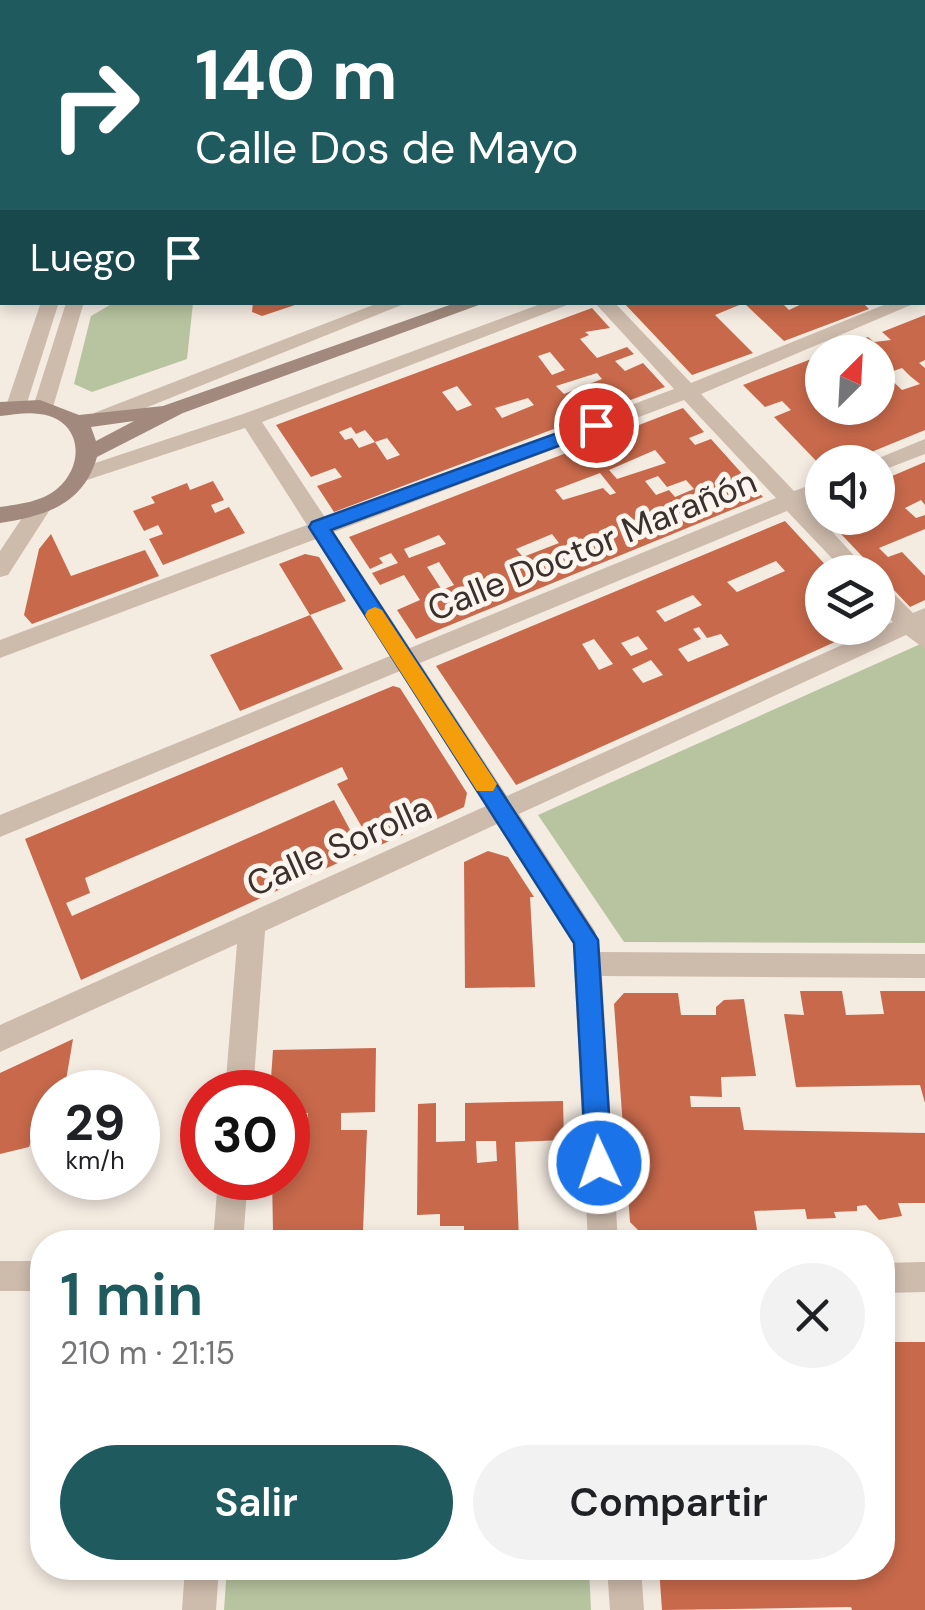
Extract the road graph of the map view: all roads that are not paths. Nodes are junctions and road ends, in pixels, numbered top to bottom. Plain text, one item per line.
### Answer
1 (43, 305) edge
2 (75, 305) edge
3 (392, 305) edge
4 (469, 305) edge
5 (558, 305) edge
6 (606, 305) edge
7 (902, 305) edge
8 (688, 392) junction
9 (43, 407) junction
10 (8, 408) edge
11 (176, 408) junction
12 (100, 418) junction
13 (250, 419) junction
14 (77, 422) junction
15 (925, 446) edge
16 (91, 452) junction
17 (895, 459) edge
18 (84, 474) junction
19 (805, 495) edge
20 (790, 502) junction
21 (40, 508) junction
22 (0, 515) edge
23 (319, 527) junction
24 (841, 555) edge
25 (0, 569) edge
26 (895, 606) edge
27 (920, 627) edge
28 (0, 649) edge
29 (404, 660) junction
30 (503, 812) junction
31 (0, 826) edge
32 (252, 924) junction
33 (588, 964) junction
34 (925, 966) edge
35 (0, 1039) edge
36 (241, 1070) edge
37 (231, 1200) edge
38 (229, 1230) edge
39 (602, 1230) edge
40 (0, 1276) edge
41 (30, 1276) edge
42 (925, 1277) edge
43 (895, 1278) edge
44 (201, 1580) edge
45 (625, 1580) edge
46 (199, 1610) edge
47 (627, 1610) edge

1 - 10 street
2 - 9 street
3 - 12 street
4 - 11 main road
5 - 13 street
6 - 8 street
7 - 8 street
8 - 20 street
8 - 23 street
9 - 10 main road
9 - 14 main road
11 - 12 main road
11 - 16 main road
12 - 14 main road
13 - 18 street
13 - 23 street
14 - 16 main road
15 - 17 street
16 - 18 main road
18 - 21 main road
19 - 20 street, Calle Doctor Marañón
20 - 24 street
20 - 29 street, Calle Doctor Marañón
21 - 22 main road
21 - 25 street
23 - 28 street
23 - 29 street
26 - 27 street
27 - 30 street, Calle Sorolla
29 - 30 street
29 - 31 street, Calle Doctor Marañón
30 - 32 street, Calle Sorolla
30 - 33 street
32 - 35 street, Calle Sorolla
32 - 36 street
33 - 34 street
33 - 39 street
37 - 38 street
40 - 41 street
42 - 43 street
44 - 46 street
45 - 47 street

